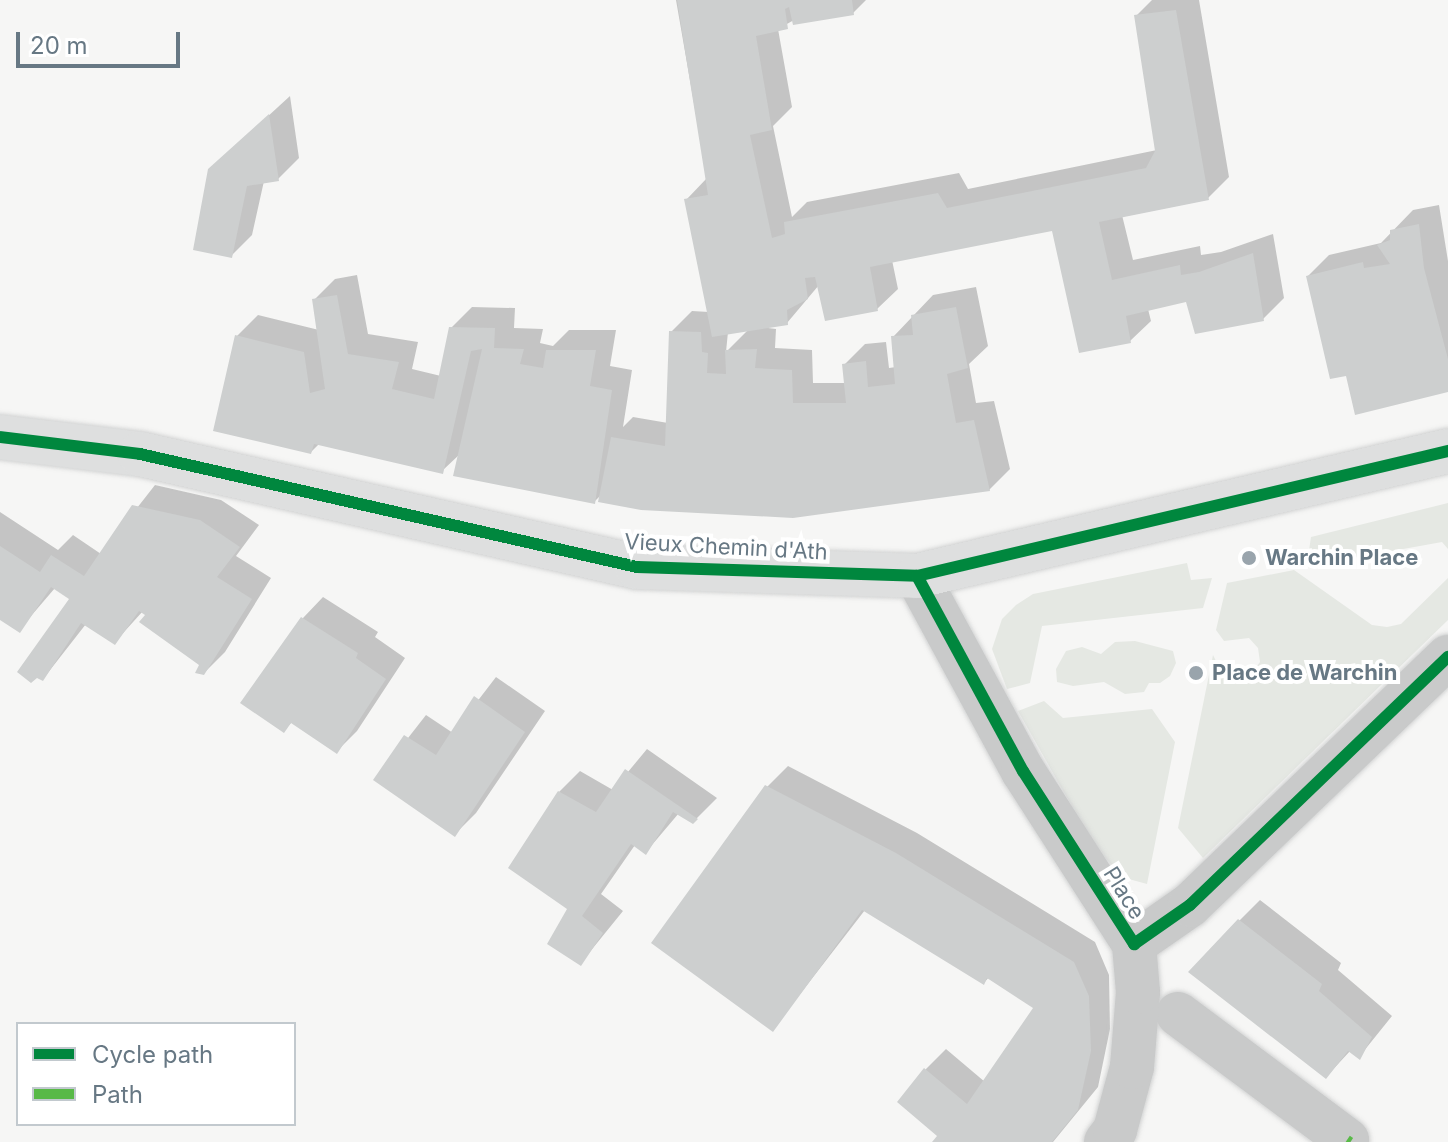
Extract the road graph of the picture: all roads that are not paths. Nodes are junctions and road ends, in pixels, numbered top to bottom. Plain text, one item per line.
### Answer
1 (0, 437) edge
2 (1448, 451) edge
3 (917, 576) junction
4 (1448, 657) edge
5 (1134, 944) junction
6 (1178, 1014) dead end
7 (1347, 1140) dead end
8 (1106, 1142) edge

1 - 3 street, Vieux Chemin d'Ath
2 - 3 street, Vieux Chemin d'Ath
3 - 5 street, Place
4 - 5 street, Place
5 - 8 street
6 - 7 street

